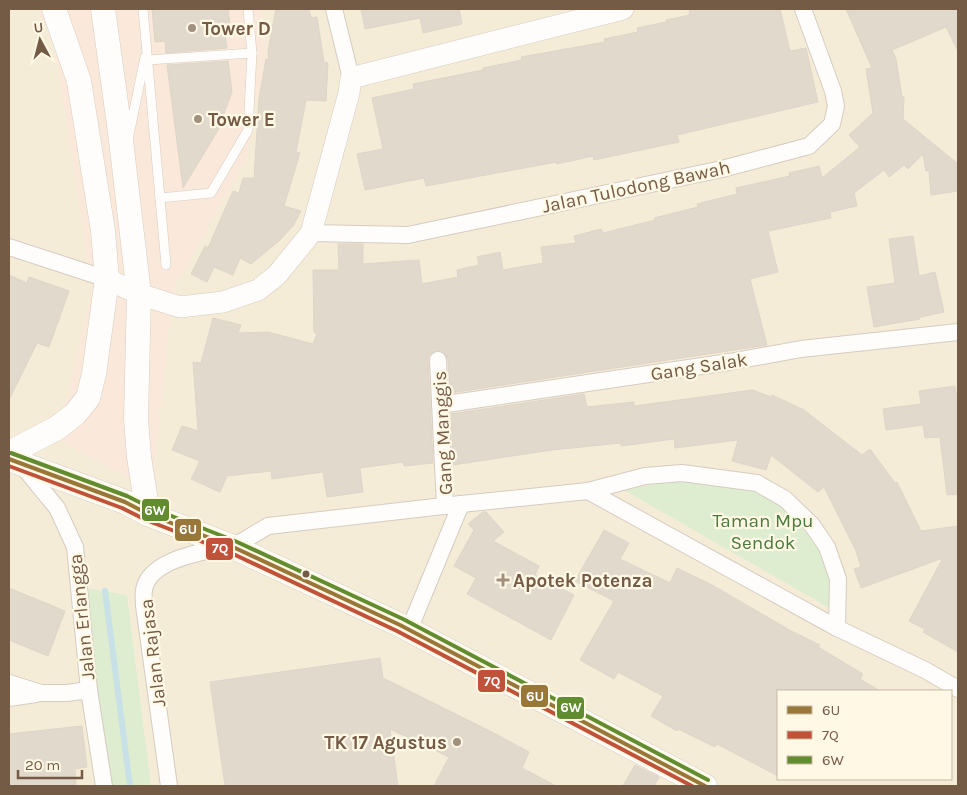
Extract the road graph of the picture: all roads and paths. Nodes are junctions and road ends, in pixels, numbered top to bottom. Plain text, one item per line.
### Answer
1 (54, 9) edge
2 (103, 9) edge
3 (143, 9) edge
4 (248, 9) edge
5 (334, 9) edge
6 (623, 9) edge
7 (803, 9) edge
8 (147, 47) junction
9 (252, 53) junction
10 (148, 60) junction
11 (351, 78) junction
12 (123, 162) junction
13 (160, 198) junction
14 (310, 233) junction
15 (9, 247) edge
16 (166, 265) dead end
17 (107, 279) junction
18 (139, 294) junction
19 (958, 332) edge
20 (438, 360) dead end
21 (440, 406) junction
22 (13, 459) edge
23 (588, 491) junction
24 (453, 505) junction
25 (148, 514) junction
26 (230, 547) junction
27 (837, 628) junction
28 (409, 630) junction
29 (9, 683) edge
30 (958, 689) edge
31 (89, 690) junction
32 (40, 693) junction
33 (9, 698) edge
34 (104, 786) edge
35 (169, 786) edge
36 (705, 786) edge

1 - 17 main road
2 - 12 main road
3 - 8 lane
4 - 9 lane
5 - 11 street
6 - 11 street
7 - 14 street, Jalan Tulodong Bawah
8 - 10 lane
8 - 12 lane
9 - 10 lane
9 - 13 lane
10 - 13 lane
11 - 14 street
12 - 18 main road
13 - 16 lane
14 - 18 street
15 - 17 street
17 - 18 street
17 - 22 main road
18 - 25 main road
19 - 21 street, Gang Salak
20 - 21 street, Gang Manggis
21 - 24 street, Gang Manggis
22 - 25 main road
22 - 31 street, Jalan Erlangga
23 - 24 street, Jalan Rajasa
23 - 27 street
23 - 27 street, Jalan Rajasa
24 - 26 street, Jalan Rajasa
24 - 28 street
25 - 26 main road
26 - 28 main road
26 - 35 street, Jalan Rajasa
27 - 30 street
28 - 36 main road
29 - 32 street
31 - 32 street
31 - 34 street, Jalan Erlangga
32 - 33 street

